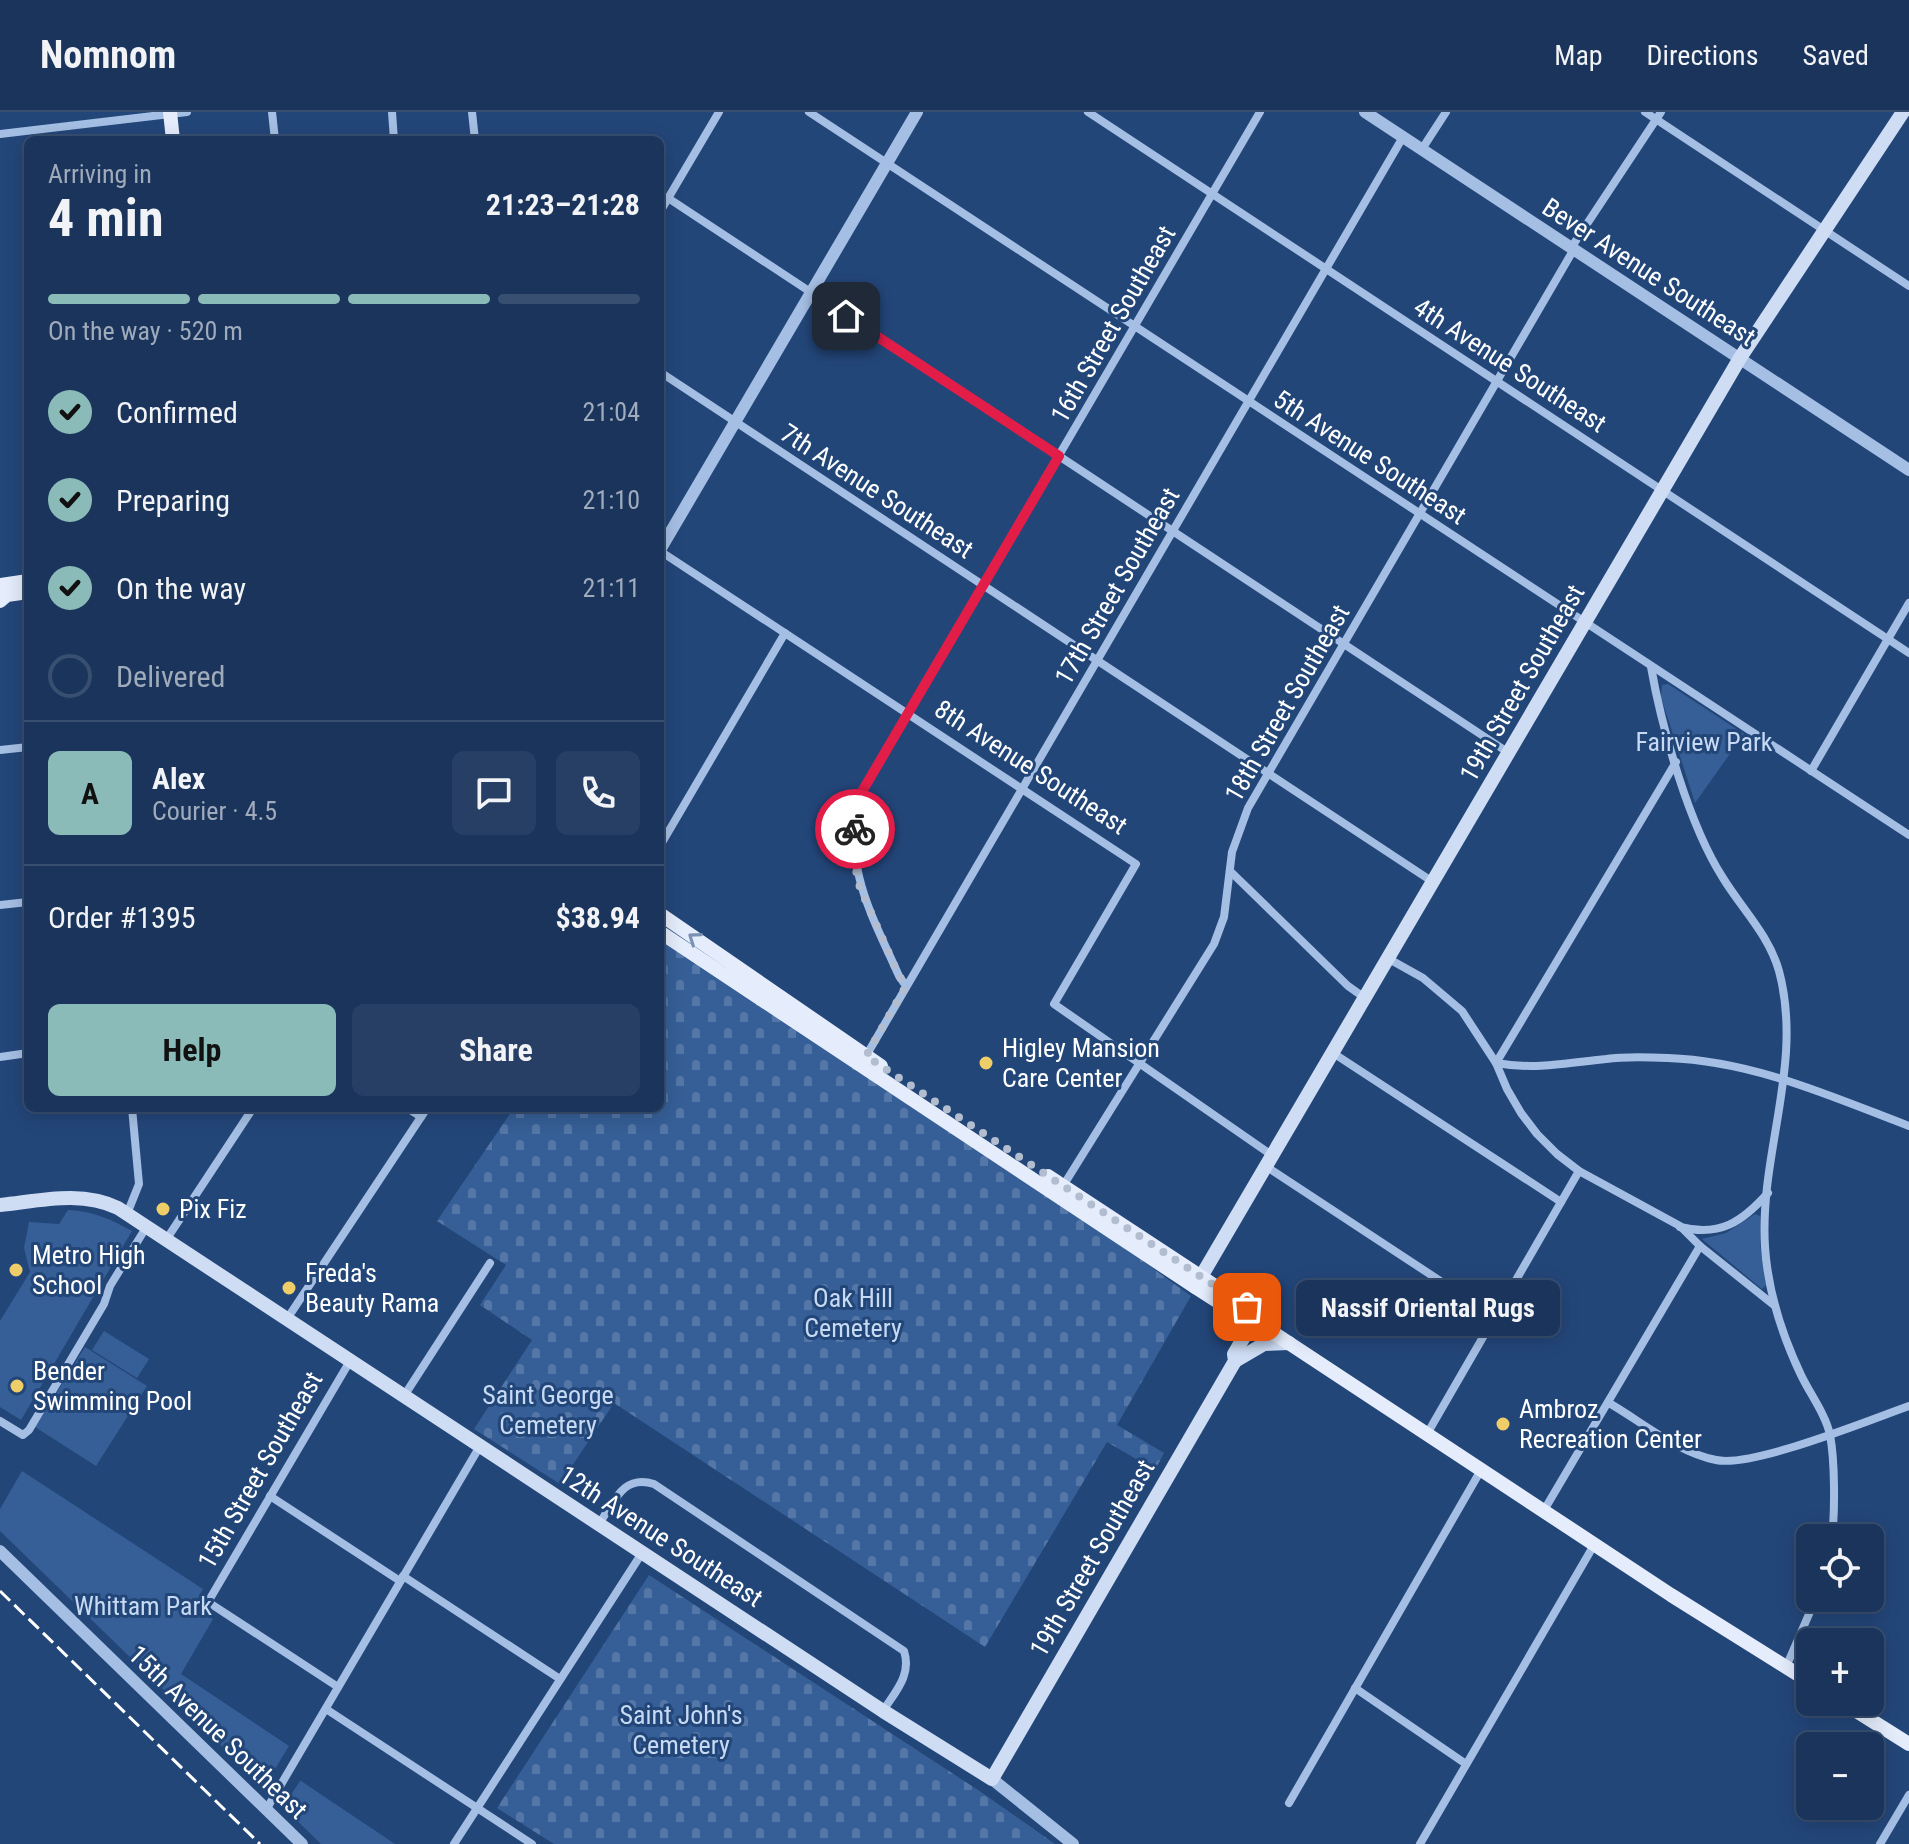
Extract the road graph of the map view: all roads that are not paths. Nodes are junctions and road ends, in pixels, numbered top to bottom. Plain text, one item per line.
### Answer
1 (187, 112) edge
2 (272, 112) edge
3 (392, 112) edge
4 (472, 112) edge
5 (719, 112) edge
6 (809, 112) edge
7 (917, 112) edge
8 (1088, 112) edge
9 (1260, 112) edge
10 (1365, 112) edge
11 (1446, 112) edge
12 (1645, 112) edge
13 (1903, 112) edge
14 (170, 113) edge
15 (1659, 116) edge
16 (0, 134) edge
17 (173, 136) edge
18 (275, 136) edge
19 (394, 136) edge
20 (475, 136) edge
21 (1403, 137) junction
22 (1422, 149) junction
23 (887, 163) junction
24 (1212, 193) junction
25 (668, 198) junction
26 (664, 205) edge
27 (1824, 230) junction
28 (1573, 248) junction
29 (1327, 268) junction
30 (1909, 286) edge
31 (811, 293) junction
32 (1134, 325) junction
33 (1740, 358) junction
34 (664, 375) edge
35 (1497, 380) junction
36 (1249, 401) junction
37 (735, 422) junction
38 (1059, 456) junction
39 (1909, 470) edge
40 (1663, 490) junction
41 (1419, 513) junction
42 (1172, 532) junction
43 (664, 544) edge
44 (664, 554) edge
45 (24, 582) edge
46 (0, 585) edge
47 (983, 585) junction
48 (24, 593) edge
49 (24, 600) edge
50 (0, 602) edge
51 (1909, 603) edge
52 (1585, 622) junction
53 (785, 633) junction
54 (1888, 639) junction
55 (1343, 644) junction
56 (1909, 653) edge
57 (1097, 660) junction
58 (1651, 667) junction
59 (908, 714) junction
60 (24, 747) edge
61 (0, 750) edge
62 (1509, 754) junction
63 (1676, 762) junction
64 (1811, 771) junction
65 (1268, 772) junction
66 (1022, 789) junction
67 (1906, 833) edge
68 (664, 839) edge
69 (1909, 844) edge
70 (1230, 871) junction
71 (1433, 882) junction
72 (24, 902) edge
73 (0, 905) edge
74 (664, 918) edge
75 (664, 935) edge
76 (1389, 959) junction
77 (906, 986) junction
78 (1365, 998) junction
79 (1333, 1053) junction
80 (24, 1054) edge
81 (866, 1056) junction
82 (0, 1057) edge
83 (1496, 1063) junction
84 (1139, 1064) junction
85 (1785, 1079) junction
86 (132, 1112) edge
87 (250, 1112) edge
88 (413, 1112) edge
89 (424, 1112) edge
90 (421, 1117) junction
91 (1909, 1126) edge
92 (1270, 1161) junction
93 (1579, 1171) junction
94 (1063, 1186) junction
95 (1768, 1193) junction
96 (1561, 1202) junction
97 (0, 1205) edge
98 (127, 1214) junction
99 (147, 1226) junction
100 (1680, 1226) junction
101 (166, 1240) junction
102 (1700, 1246) junction
103 (490, 1263) dead end
104 (1198, 1282) junction
105 (1775, 1306) junction
106 (1495, 1317) junction
107 (287, 1319) junction
108 (1254, 1320) junction
109 (1289, 1343) junction
110 (350, 1361) junction
111 (1235, 1361) junction
112 (404, 1396) junction
113 (1609, 1403) junction
114 (1909, 1406) edge
115 (0, 1421) edge
116 (1830, 1433) junction
117 (1427, 1434) junction
118 (480, 1446) junction
119 (1481, 1470) junction
120 (270, 1496) junction
121 (1543, 1512) junction
122 (599, 1524) junction
123 (1832, 1524) edge
124 (1594, 1545) junction
125 (0, 1551) edge
126 (642, 1553) junction
127 (401, 1579) junction
128 (1810, 1612) edge
129 (1786, 1667) junction
130 (1796, 1673) edge
131 (560, 1679) junction
132 (338, 1687) junction
133 (1355, 1688) junction
134 (326, 1709) junction
135 (883, 1711) junction
136 (1864, 1716) edge
137 (1909, 1744) edge
138 (1466, 1764) junction
139 (992, 1779) junction
140 (1909, 1795) edge
141 (1289, 1803) dead end
142 (478, 1808) junction
143 (266, 1810) junction
144 (302, 1844) edge
145 (454, 1844) edge
146 (532, 1844) edge
147 (1073, 1844) edge
148 (1420, 1844) edge
149 (1880, 1844) edge

1 - 14 street
2 - 18 street
3 - 19 street
4 - 20 street
5 - 25 street
6 - 23 street, 5th Avenue Southeast
7 - 23 street
8 - 24 street, 4th Avenue Southeast
9 - 24 street, 16th Street Southeast
10 - 21 street, Bever Avenue Southeast
11 - 22 street
12 - 15 street
13 - 27 main road, 19th Street Southeast
14 - 16 street
14 - 17 main road
15 - 27 street
15 - 28 street, 18th Street Southeast
21 - 22 street, Bever Avenue Southeast
21 - 29 street, 17th Street Southeast
22 - 28 street, Bever Avenue Southeast
23 - 31 street
23 - 32 street, 5th Avenue Southeast
24 - 29 street, 4th Avenue Southeast
24 - 32 street, 16th Street Southeast
25 - 26 street
25 - 31 street
27 - 30 street
27 - 33 main road, 19th Street Southeast
28 - 33 street, Bever Avenue Southeast
28 - 35 street, 18th Street Southeast
29 - 35 street, 4th Avenue Southeast
29 - 36 street, 17th Street Southeast
31 - 37 street
31 - 38 street
32 - 36 street, 5th Avenue Southeast
32 - 38 street, 16th Street Southeast
33 - 39 street, Bever Avenue Southeast
33 - 40 main road, 19th Street Southeast
34 - 37 street, 7th Avenue Southeast
35 - 40 street, 4th Avenue Southeast
35 - 41 street, 18th Street Southeast
36 - 41 street, 5th Avenue Southeast
36 - 42 street, 17th Street Southeast
37 - 43 street
37 - 47 street, 7th Avenue Southeast
38 - 42 street
38 - 47 street, 16th Street Southeast
40 - 52 main road, 19th Street Southeast
40 - 54 street, 4th Avenue Southeast
41 - 52 street, 5th Avenue Southeast
41 - 55 street, 18th Street Southeast
42 - 55 street
42 - 57 street, 17th Street Southeast
44 - 53 street, 8th Avenue Southeast
45 - 46 main road
47 - 57 street, 7th Avenue Southeast
47 - 59 street, 16th Street Southeast
48 - 50 main road
49 - 50 main road
51 - 54 street
52 - 58 street, 5th Avenue Southeast
52 - 62 main road, 19th Street Southeast
53 - 59 street, 8th Avenue Southeast
53 - 68 street
54 - 56 street, 4th Avenue Southeast
54 - 64 street
55 - 62 street
55 - 65 street, 18th Street Southeast
57 - 65 street, 7th Avenue Southeast
57 - 66 street, 17th Street Southeast
58 - 63 street
58 - 64 street, 5th Avenue Southeast
59 - 66 street, 8th Avenue Southeast
59 - 77 street, 16th Street Southeast
60 - 61 street
62 - 71 main road, 19th Street Southeast
63 - 83 street
63 - 85 street
64 - 67 street, 5th Avenue Southeast
65 - 70 street, 18th Street Southeast
65 - 71 street, 7th Avenue Southeast
66 - 77 street, 17th Street Southeast
66 - 84 street, 8th Avenue Southeast
67 - 69 street
70 - 78 street
70 - 84 street, 18th Street Southeast
71 - 76 main road, 19th Street Southeast
72 - 73 street
81 -> 74 main road
75 - 104 main road
76 - 78 main road, 19th Street Southeast
76 - 83 street
77 - 81 street, 17th Street Southeast
78 - 79 main road, 19th Street Southeast
79 - 92 main road, 19th Street Southeast
79 - 96 street
80 - 82 street
81 - 94 main road
83 - 85 street
83 - 93 street
84 - 92 street
84 - 94 street, 18th Street Southeast
85 - 91 street
85 - 95 street
86 - 98 street
87 - 101 street
88 - 90 street
89 - 90 street
90 - 107 street
92 - 104 main road, 19th Street Southeast
92 - 106 street
93 - 96 street
93 - 100 street
94 - 104 main road
95 - 100 street
95 - 105 street
96 - 106 street
97 - 98 main road, 12th Avenue Southeast
98 - 99 main road, 12th Avenue Southeast
99 - 101 main road, 12th Avenue Southeast
99 - 115 street
100 - 102 street
101 - 107 main road, 12th Avenue Southeast
102 - 105 street
102 - 113 street
103 - 112 street
104 - 108 main road
105 - 116 street
106 - 117 street
107 - 110 main road, 12th Avenue Southeast
108 - 109 main road
108 - 111 main road, 19th Street Southeast
109 - 111 main road
109 - 117 main road
110 - 112 main road, 12th Avenue Southeast
110 - 120 street, 15th Street Southeast
111 - 139 main road, 19th Street Southeast
112 - 118 main road, 12th Avenue Southeast
113 - 116 street
113 - 121 street
114 - 116 street
116 - 123 street
117 - 119 main road
118 - 122 main road, 12th Avenue Southeast
118 - 127 street
119 - 121 main road
119 - 133 street
120 - 127 street
120 - 132 street, 15th Street Southeast
121 - 124 main road
122 - 126 main road, 12th Avenue Southeast
122 - 135 street
124 - 129 main road
124 - 138 street
125 - 143 street, 15th Avenue Southeast
126 - 131 street
126 - 135 main road, 12th Avenue Southeast
127 - 131 street
127 - 132 street
128 - 129 street
129 - 130 main road
131 - 142 street
132 - 134 street
133 - 138 street
133 - 141 street
134 - 142 street
134 - 143 street
135 - 139 main road, 12th Avenue Southeast
136 - 137 main road
138 - 148 street
139 - 147 street, 12th Avenue Southeast
140 - 149 street
142 - 145 street
142 - 146 street
143 - 144 street, 15th Avenue Southeast

